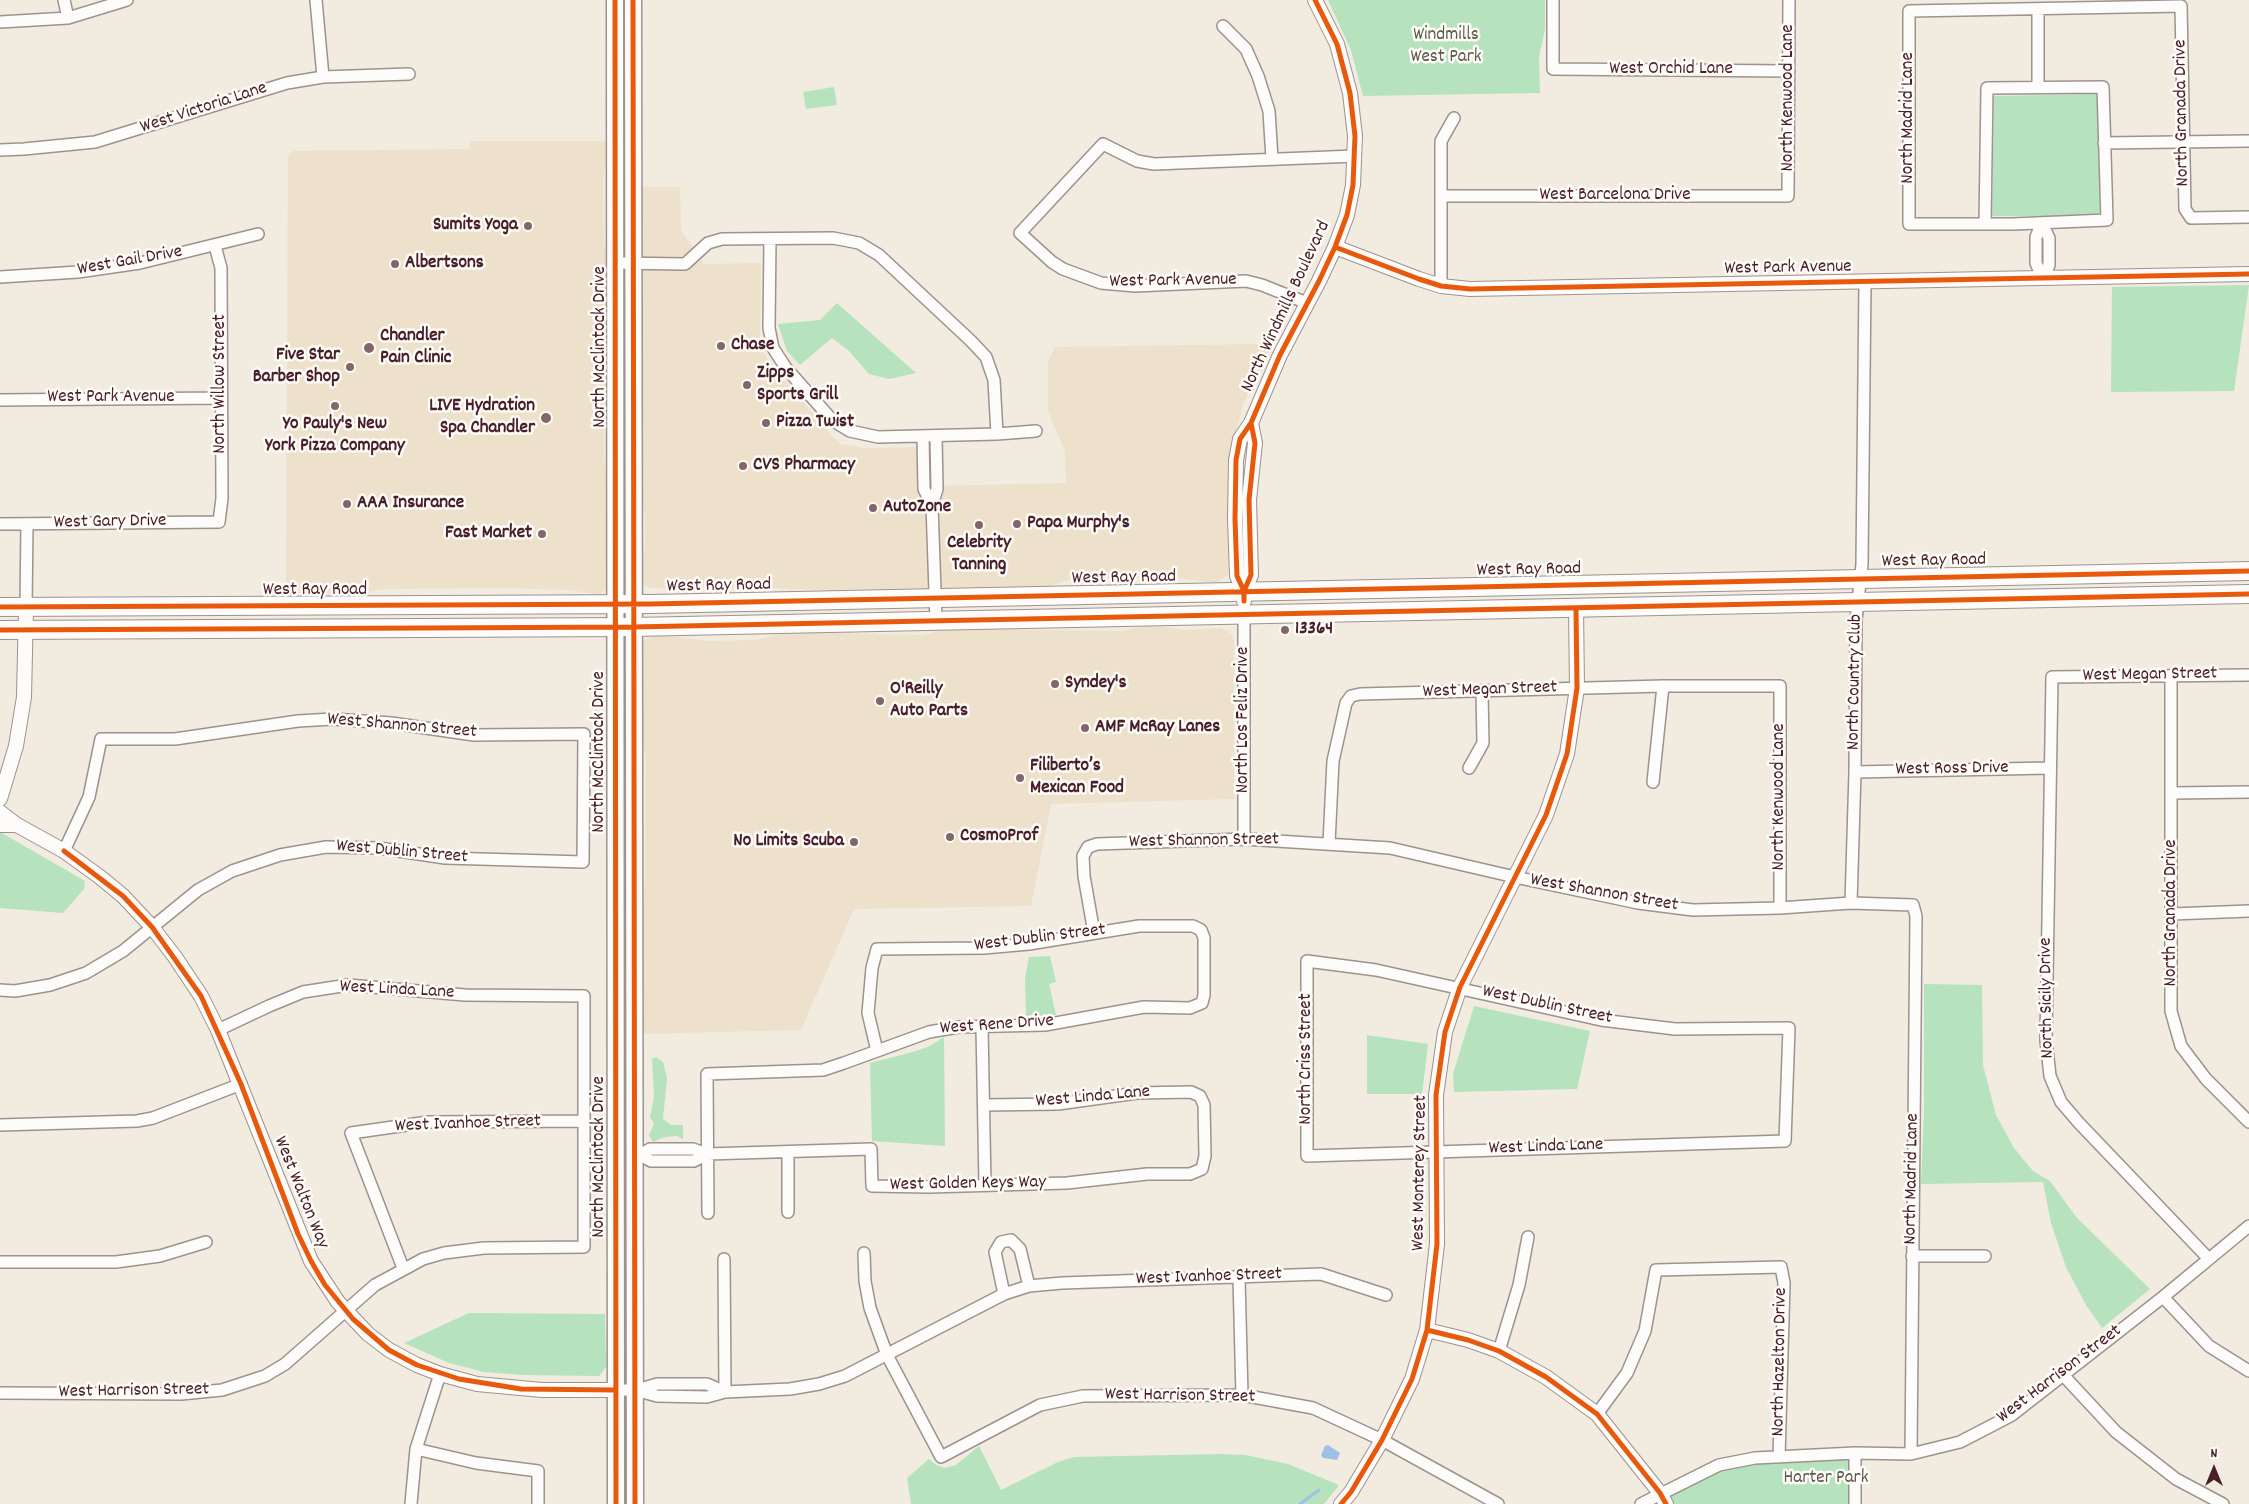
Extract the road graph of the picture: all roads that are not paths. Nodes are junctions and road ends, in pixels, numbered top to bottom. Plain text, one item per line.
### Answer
1 (64, 0) edge
2 (127, 0) edge
3 (316, 0) edge
4 (615, 0) edge
5 (633, 0) edge
6 (1315, 0) edge
7 (1553, 0) edge
8 (1789, 0) edge
9 (2038, 9) junction
10 (68, 18) junction
11 (0, 22) edge
12 (1223, 26) dead end
13 (1789, 71) junction
14 (409, 74) dead end
15 (323, 78) junction
16 (2038, 88) junction
17 (1454, 118) dead end
18 (2249, 141) edge
19 (2184, 142) junction
20 (2104, 144) junction
21 (0, 150) edge
22 (1355, 156) junction
23 (1272, 159) junction
24 (1442, 196) junction
25 (1788, 196) joint
26 (2249, 217) edge
27 (2042, 223) junction
28 (1985, 224) junction
29 (258, 234) dead end
30 (770, 239) junction
31 (215, 246) junction
32 (1336, 246) junction
33 (616, 263) junction
34 (634, 263) junction
35 (2249, 274) edge
36 (0, 277) edge
37 (2043, 279) junction
38 (1865, 282) junction
39 (1441, 286) junction
40 (1307, 303) junction
41 (222, 398) junction
42 (0, 400) edge
43 (1036, 431) dead end
44 (997, 434) junction
45 (923, 436) junction
46 (936, 436) junction
47 (932, 505) junction
48 (220, 522) joint
49 (0, 524) edge
50 (26, 524) junction
51 (2249, 571) edge
52 (1861, 579) junction
53 (2249, 594) edge
54 (935, 598) junction
55 (1244, 602) junction
56 (1858, 602) junction
57 (624, 604) junction
58 (369, 605) junction
59 (0, 607) edge
60 (26, 607) junction
61 (1576, 608) junction
62 (936, 620) junction
63 (624, 627) junction
64 (26, 629) junction
65 (283, 629) junction
66 (0, 630) edge
67 (2249, 675) edge
68 (2172, 676) junction
69 (2052, 677) joint
70 (1662, 686) junction
71 (1780, 686) joint
72 (1577, 688) junction
73 (1482, 692) junction
74 (1469, 768) dead end
75 (2049, 768) junction
76 (1855, 772) junction
77 (1653, 782) dead end
78 (2249, 792) edge
79 (2173, 793) junction
80 (0, 799) edge
81 (0, 812) edge
82 (0, 825) edge
83 (17, 825) junction
84 (1244, 839) junction
85 (1329, 843) junction
86 (64, 851) junction
87 (583, 862) joint
88 (1515, 877) junction
89 (1851, 903) junction
90 (1913, 904) joint
91 (1780, 908) junction
92 (2249, 911) edge
93 (2172, 914) junction
94 (152, 927) junction
95 (1094, 933) junction
96 (1307, 961) joint
97 (1460, 987) junction
98 (0, 990) edge
99 (1202, 1003) joint
100 (982, 1027) junction
101 (218, 1030) junction
102 (877, 1051) junction
103 (241, 1084) junction
104 (984, 1104) junction
105 (584, 1121) junction
106 (2249, 1122) edge
107 (0, 1125) edge
108 (1785, 1141) joint
109 (1436, 1151) junction
110 (788, 1152) junction
111 (707, 1154) junction
112 (637, 1155) junction
113 (1307, 1156) joint
114 (1202, 1169) joint
115 (985, 1185) junction
116 (788, 1212) dead end
117 (708, 1213) dead end
118 (2249, 1226) edge
119 (1528, 1237) dead end
120 (206, 1242) dead end
121 (864, 1253) dead end
122 (1912, 1256) junction
123 (1985, 1256) dead end
124 (2208, 1258) junction
125 (724, 1260) dead end
126 (0, 1262) edge
127 (403, 1268) junction
128 (1239, 1278) junction
129 (1029, 1286) junction
130 (1004, 1294) junction
131 (1386, 1295) dead end
132 (2163, 1297) junction
133 (346, 1312) junction
134 (1426, 1330) junction
135 (1499, 1351) junction
136 (886, 1355) junction
137 (2249, 1371) edge
138 (440, 1374) junction
139 (2064, 1376) junction
140 (616, 1390) junction
141 (635, 1390) junction
142 (725, 1392) junction
143 (0, 1393) edge
144 (1242, 1395) junction
145 (1596, 1414) junction
146 (1382, 1440) junction
147 (416, 1449) junction
148 (1855, 1453) junction
149 (1911, 1454) junction
150 (1779, 1457) junction
151 (1663, 1499) edge
152 (411, 1504) edge
153 (538, 1504) edge
154 (616, 1504) edge
155 (635, 1504) edge
156 (1340, 1504) edge
157 (1498, 1504) edge
158 (1641, 1504) edge
159 (1855, 1504) edge
160 (2224, 1504) edge

1 - 10 street
2 - 10 street
3 - 15 street
4 - 33 main road, North McClintock Drive
5 - 34 main road, North McClintock Drive
6 - 22 street, North Windmills Boulevard
7 - 13 street, West Orchid Lane
8 - 13 street, North Kenwood Lane
9 - 16 street
9 - 19 street, North Granada Drive
9 - 28 street, North Madrid Lane
10 - 11 street
12 - 23 street
13 - 25 street, North Kenwood Lane
14 - 15 street, West Victoria Lane
15 - 21 street, West Victoria Lane
16 - 20 street
16 - 28 street
17 - 24 street
18 - 19 street
19 - 20 street
19 - 26 street, North Granada Drive
20 - 27 street
22 - 23 street
22 - 32 street, North Windmills Boulevard
23 - 40 street, West Park Avenue
24 - 25 street, West Barcelona Drive
24 - 39 street
27 - 28 street
27 - 37 street
29 - 31 street, West Gail Drive
30 - 34 street
30 - 44 street
30 - 45 street
31 - 36 street, West Gail Drive
31 - 41 street, North Willow Street
32 - 39 street, West Park Avenue
32 - 40 street, North Windmills Boulevard
33 - 34 street
33 - 57 main road, North McClintock Drive
34 - 57 main road, North McClintock Drive
35 - 37 street, West Park Avenue
37 - 38 street, West Park Avenue
38 - 39 street, West Park Avenue
38 - 52 street, North Country Club
40 - 55 street, North Windmills Boulevard
41 - 42 street, West Park Avenue
41 - 48 street, North Willow Street
43 - 44 street
44 - 46 street
45 - 46 street
45 - 47 street
46 - 47 street
47 - 54 street
48 - 50 street, West Gary Drive
49 - 50 street, West Gary Drive
50 - 60 street
51 - 52 main road, West Ray Road
52 - 55 main road, West Ray Road
52 - 56 street, North Country Club
53 - 56 main road, West Ray Road
54 - 55 main road, West Ray Road
54 - 57 main road, West Ray Road
54 - 62 street
55 - 61 main road, West Ray Road
55 - 62 main road, West Ray Road
55 - 84 street, North Los Feliz Drive
56 - 61 main road, West Ray Road
56 - 76 street, North Country Club
57 - 58 main road, West Ray Road
57 - 63 main road, North McClintock Drive
58 - 60 main road, West Ray Road
58 - 65 main road
59 - 60 main road, West Ray Road
60 - 64 street
61 - 72 street, West Monterey Street
62 - 63 main road, West Ray Road
63 - 65 main road, West Ray Road
63 - 112 main road, North McClintock Drive
63 - 140 main road, North McClintock Drive
64 - 65 main road, West Ray Road
64 - 66 main road, West Ray Road
64 - 80 street
67 - 68 street, West Megan Street
68 - 69 street, West Megan Street
68 - 79 street, North Granada Drive
69 - 75 street, North Sicily Drive
70 - 71 street, West Megan Street
70 - 72 street, West Megan Street
70 - 77 street
71 - 91 street, North Kenwood Lane
72 - 73 street, West Megan Street
72 - 88 street, West Monterey Street
73 - 74 street
73 - 85 street, West Megan Street
75 - 76 street, West Ross Drive
75 - 124 street, North Sicily Drive
76 - 89 street, North Country Club
78 - 79 street
79 - 93 street, North Granada Drive
81 - 83 street, West Walton Way
82 - 83 street, West Walton Way
83 - 86 street, West Walton Way
84 - 85 street, West Shannon Street
84 - 95 street, West Shannon Street
85 - 88 street, West Shannon Street
86 - 87 street, West Shannon Street
86 - 94 street, West Walton Way
87 - 94 street, West Dublin Street
88 - 91 street, West Shannon Street
88 - 97 street, West Monterey Street
89 - 90 street, West Shannon Street
89 - 91 street, West Shannon Street
90 - 122 street, North Madrid Lane
92 - 93 street
93 - 106 street, North Granada Drive
94 - 98 street, West Dublin Street
94 - 101 street, West Walton Way
95 - 99 street, West Dublin Street
95 - 102 street, West Dublin Street
96 - 97 street, West Dublin Street
96 - 113 street, North Criss Street
97 - 108 street, West Dublin Street
97 - 109 street, West Monterey Street
99 - 100 street, West Rene Drive
100 - 102 street, West Rene Drive
100 - 104 street
101 - 103 street, West Walton Way
101 - 105 street, West Linda Lane
102 - 111 street, West Rene Drive
103 - 107 street
103 - 133 street, West Walton Way
104 - 114 street, West Linda Lane
104 - 115 street
105 - 127 street, West Harrison Street
105 - 127 street, West Ivanhoe Street
108 - 109 street, West Linda Lane
109 - 113 street, West Linda Lane
109 - 134 street, West Monterey Street
110 - 111 street, West Golden Keys Way
110 - 115 street, West Golden Keys Way
110 - 116 street
111 - 112 street, West Golden Keys Way
111 - 117 street
112 - 141 main road, North McClintock Drive
114 - 115 street, West Golden Keys Way
118 - 124 street, West Harrison Street
119 - 135 street
120 - 126 street
121 - 136 street
122 - 123 street
122 - 149 street, North Madrid Lane
124 - 132 street, West Harrison Street
125 - 142 street
127 - 133 street, West Harrison Street
128 - 129 street, West Ivanhoe Street
128 - 131 street, West Ivanhoe Street
128 - 144 street
129 - 130 street, West Ivanhoe Street
129 - 130 street
130 - 136 street, West Ivanhoe Street
132 - 137 street
132 - 139 street, West Harrison Street
133 - 138 street, West Walton Way
133 - 143 street, West Harrison Street
134 - 135 street
134 - 146 street, West Monterey Street
135 - 145 street
136 - 142 street, West Ivanhoe Street
136 - 144 street, West Harrison Street
138 - 140 street, West Walton Way
138 - 147 street
139 - 149 street, West Harrison Street
139 - 160 street
140 - 141 street, West Ivanhoe Street
140 - 154 main road, North McClintock Drive
141 - 142 street, West Ivanhoe Street
141 - 155 main road, North McClintock Drive
144 - 146 street, West Harrison Street
145 - 150 street, North Hazelton Drive
145 - 151 street
146 - 156 street, West Monterey Street
146 - 157 street, West Harrison Street
147 - 152 street
147 - 153 street
148 - 149 street, West Harrison Street
148 - 150 street, West Harrison Street
148 - 159 street
150 - 151 street, West Harrison Street
151 - 158 street, West Harrison Street

